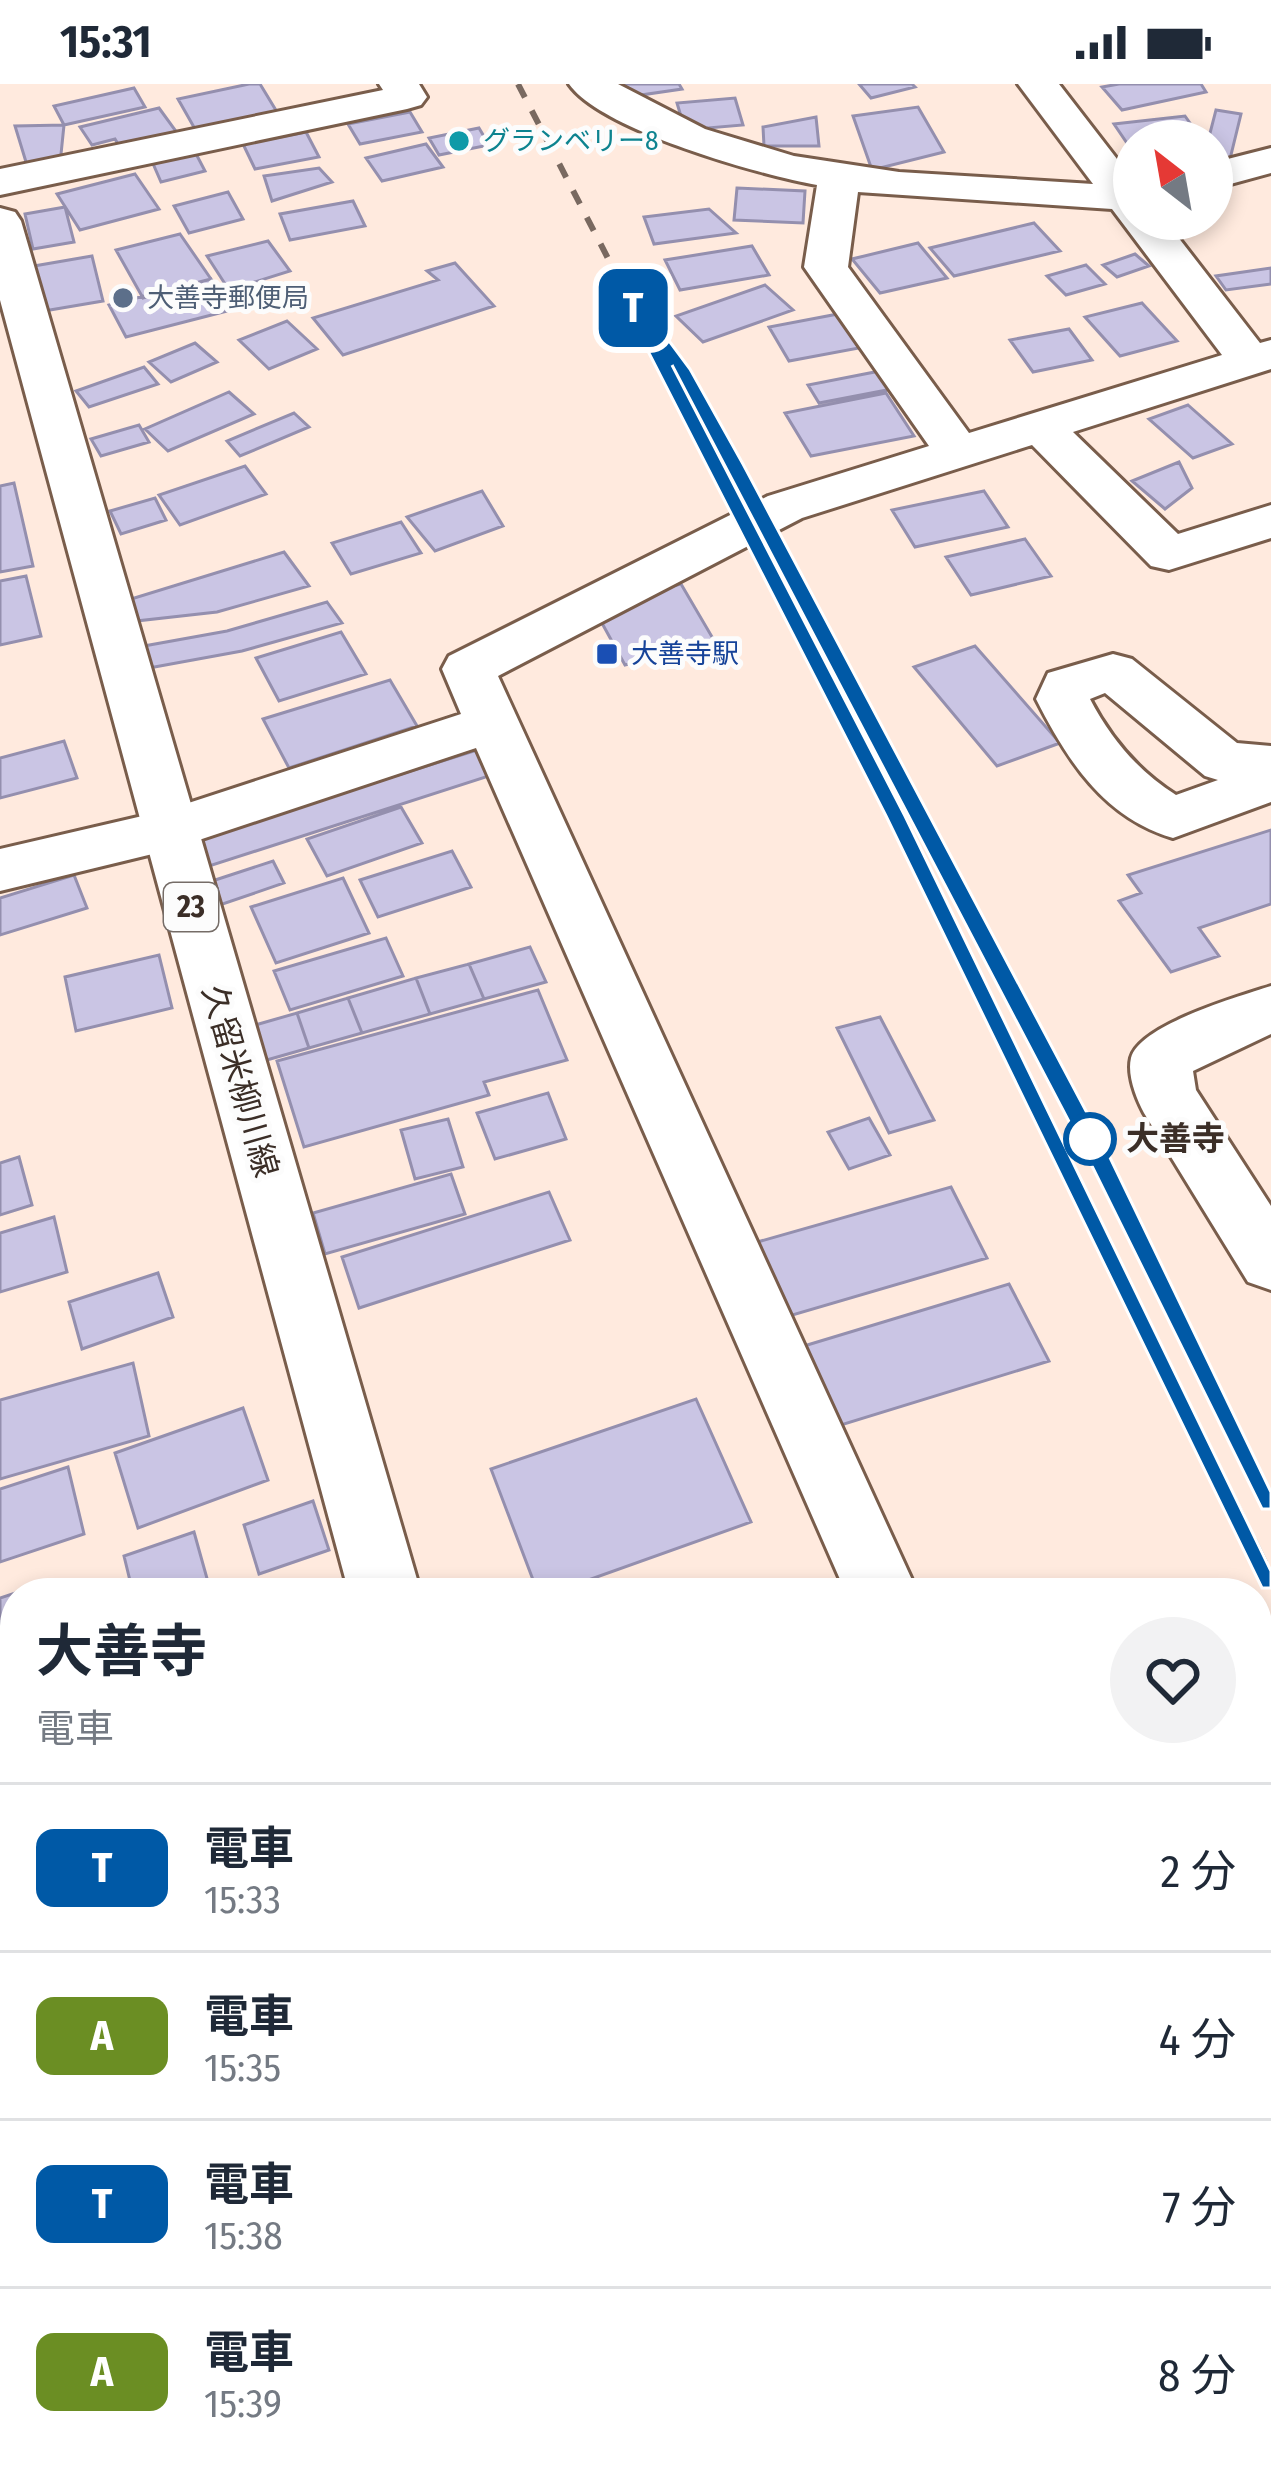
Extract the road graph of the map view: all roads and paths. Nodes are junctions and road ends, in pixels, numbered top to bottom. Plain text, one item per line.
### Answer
1 (399, 84) edge
2 (589, 84) edge
3 (1038, 84) edge
4 (1271, 160) edge
5 (1233, 170) edge
6 (839, 178) junction
7 (1113, 179) edge
8 (0, 182) edge
9 (1113, 203) edge
10 (0, 221) edge
11 (1163, 240) edge
12 (8, 284) edge
13 (1260, 357) edge
14 (1040, 426) junction
15 (958, 452) junction
16 (1271, 521) edge
17 (492, 723) junction
18 (1271, 765) edge
19 (1271, 781) edge
20 (169, 830) junction
21 (0, 870) edge
22 (1271, 1009) edge
23 (1271, 1262) edge
24 (382, 1578) edge
25 (876, 1578) edge

1 - 8 street
2 - 6 street
3 - 7 street
4 - 5 street
6 - 9 street
6 - 15 street
10 - 12 street, 久留米柳川線 / 23
11 - 13 street
12 - 20 street, 久留米柳川線 / 23
13 - 14 street
14 - 15 street
14 - 16 street
15 - 17 street
17 - 20 street
17 - 25 street
18 - 19 street
20 - 21 street
20 - 24 street, 久留米柳川線 / 23
22 - 23 street

